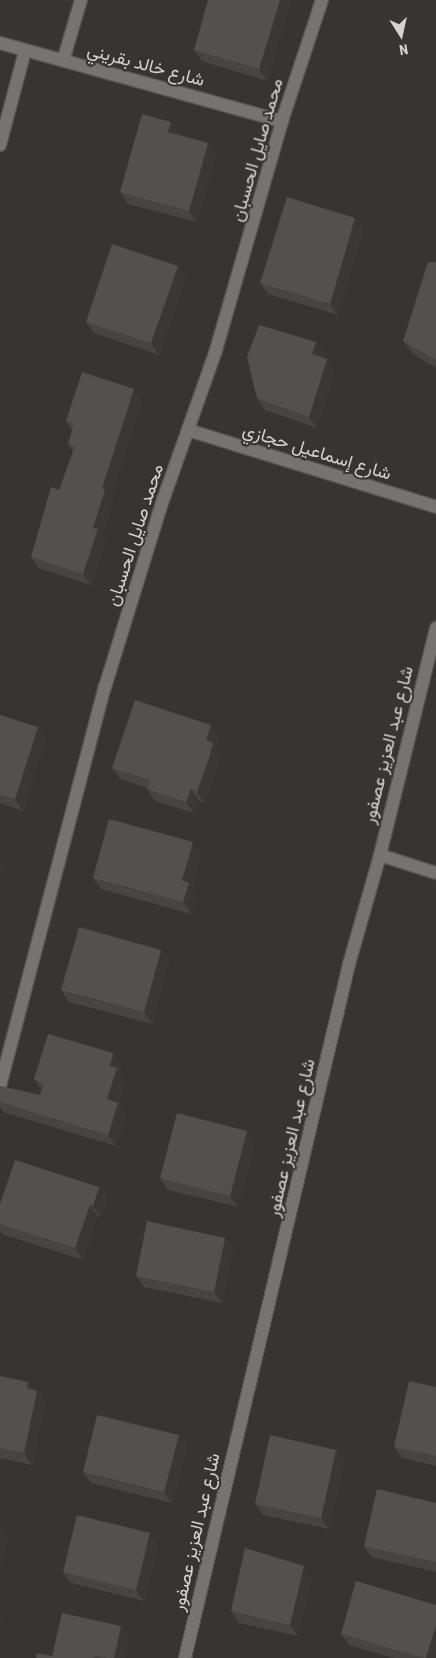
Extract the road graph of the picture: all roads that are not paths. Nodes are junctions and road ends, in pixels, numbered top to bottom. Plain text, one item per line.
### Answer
1 (81, 0) edge
2 (322, 0) edge
3 (0, 43) edge
4 (25, 51) junction
5 (63, 61) junction
6 (282, 121) junction
7 (0, 145) edge
8 (188, 430) junction
9 (436, 507) edge
10 (436, 628) edge
11 (380, 855) junction
12 (436, 873) edge
13 (0, 1086) edge
14 (185, 1658) edge

1 - 5 street
2 - 6 street, محمد صايل الحسبان
3 - 4 street, شارع خالد بقريني
4 - 5 street, شارع خالد بقريني
4 - 7 street
5 - 6 street, شارع خالد بقريني
6 - 8 street, محمد صايل الحسبان
8 - 9 street, شارع إسماعيل حجازي
8 - 13 street, محمد صايل الحسبان
10 - 11 street, شارع عبد العزيز عصفور
11 - 12 street
11 - 14 street, شارع عبد العزيز عصفور

